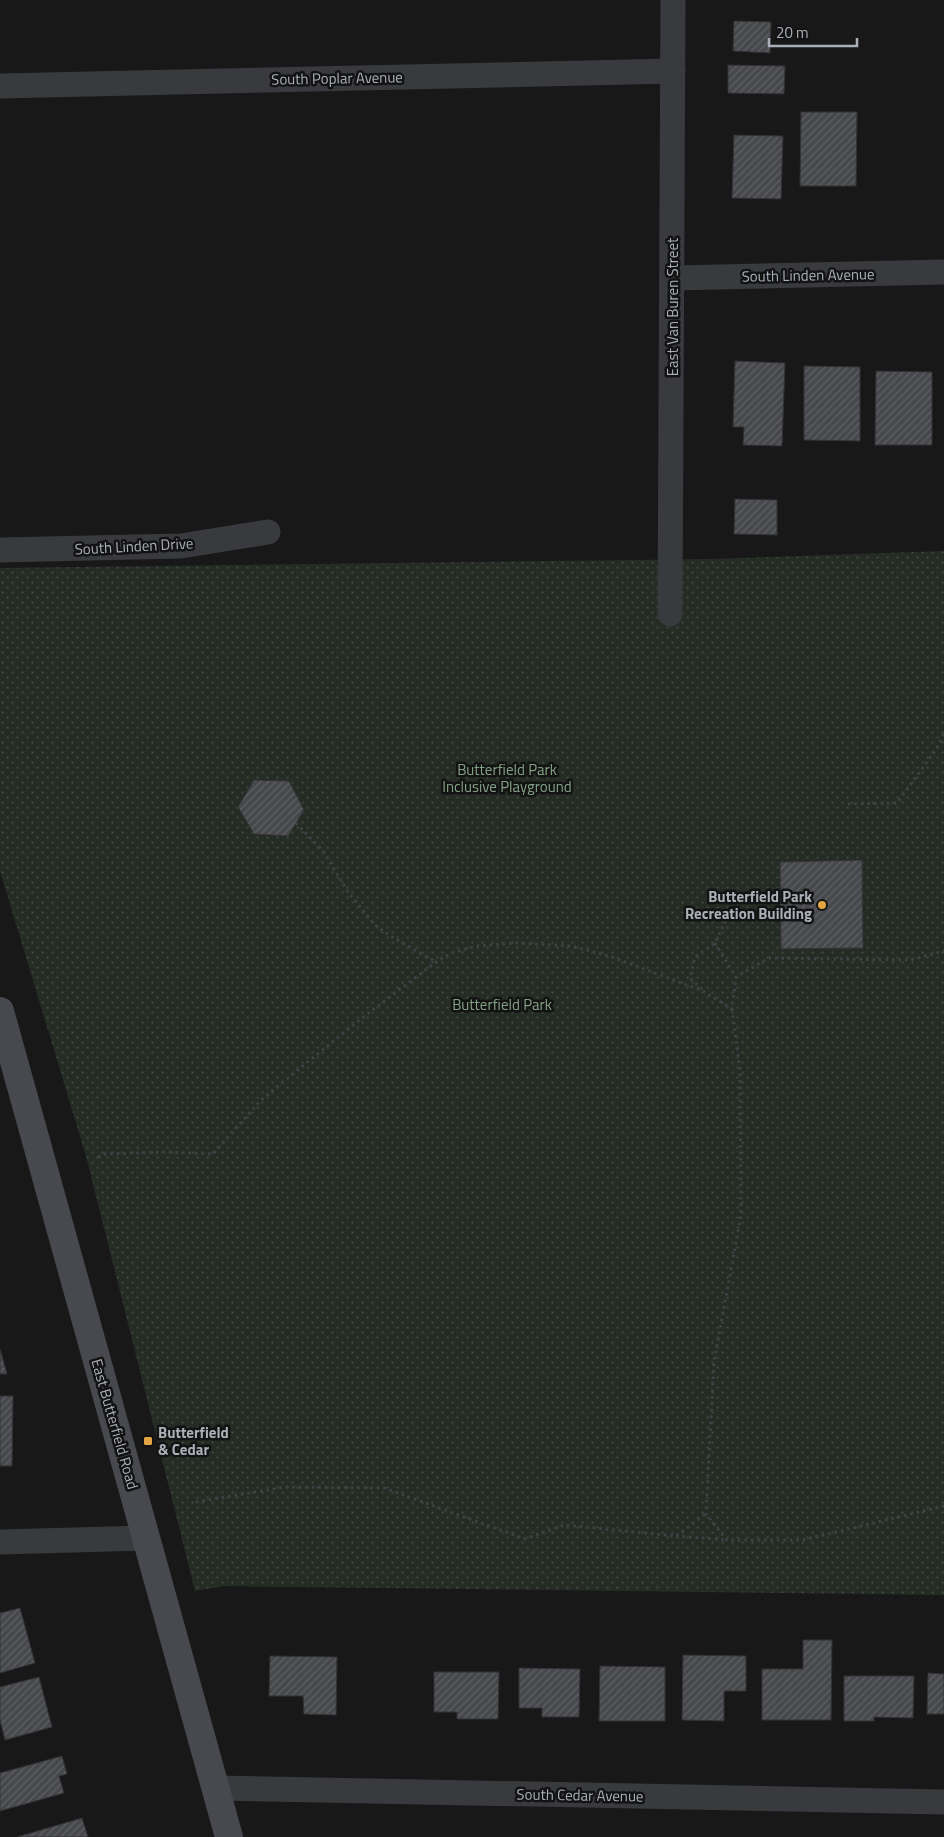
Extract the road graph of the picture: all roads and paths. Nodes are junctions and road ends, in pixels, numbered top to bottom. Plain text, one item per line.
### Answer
1 (673, 0) edge
2 (673, 70) junction
3 (0, 86) edge
4 (944, 272) edge
5 (672, 278) junction
6 (268, 532) dead end
7 (0, 550) edge
8 (670, 614) dead end
9 (944, 733) edge
10 (848, 804) dead end
11 (296, 824) dead end
12 (743, 898) dead end
13 (715, 943) junction
14 (944, 951) edge
15 (436, 962) junction
16 (736, 977) junction
17 (703, 991) junction
18 (732, 1009) junction
19 (0, 1011) edge
20 (98, 1157) dead end
21 (196, 1502) dead end
22 (944, 1506) edge
23 (706, 1514) junction
24 (676, 1536) junction
25 (146, 1538) junction
26 (727, 1540) junction
27 (0, 1542) edge
28 (216, 1788) junction
29 (944, 1802) edge
30 (230, 1837) edge

1 - 2 street, East Van Buren Street
2 - 3 street, South Poplar Avenue
2 - 5 street, East Van Buren Street
4 - 5 street, South Linden Avenue
5 - 8 street, East Van Buren Street
6 - 7 street, South Linden Drive
9 - 10 path
11 - 15 path
12 - 13 path
13 - 16 path
13 - 17 path
14 - 16 path
15 - 17 path
15 - 20 path
16 - 18 path
17 - 18 path
18 - 23 path
19 - 25 main road, East Butterfield Road
21 - 24 path
22 - 26 path
23 - 24 path
23 - 26 path
24 - 26 path
25 - 27 street
25 - 28 main road, East Butterfield Road
28 - 29 street, South Cedar Avenue
28 - 30 main road, East Butterfield Road

